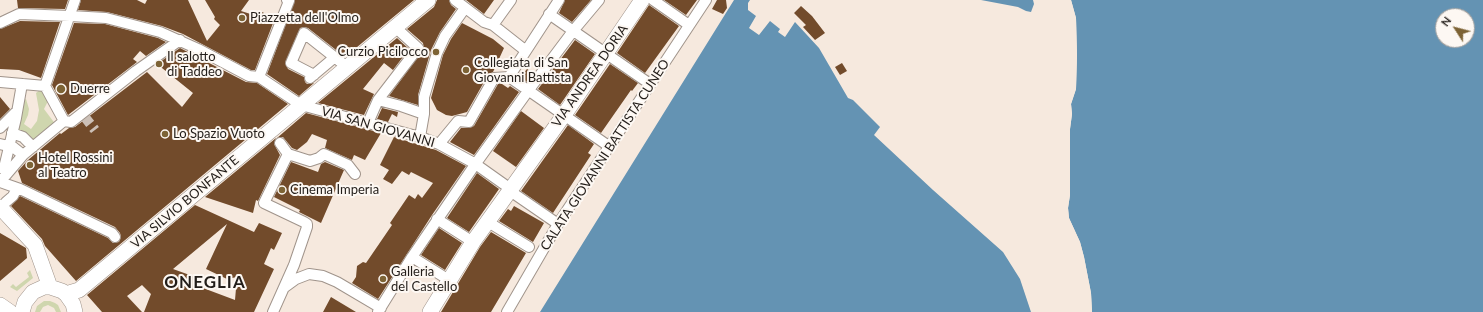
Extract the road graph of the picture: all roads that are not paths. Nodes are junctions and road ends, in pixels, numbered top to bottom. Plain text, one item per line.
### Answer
1 (75, 0) edge
2 (287, 0) edge
3 (428, 0) edge
4 (455, 0) edge
5 (511, 0) edge
6 (559, 0) edge
7 (600, 0) edge
8 (642, 0) edge
9 (653, 0) edge
10 (706, 0) edge
11 (465, 8) junction
12 (549, 14) junction
13 (70, 16) junction
14 (0, 23) edge
15 (493, 25) junction
16 (689, 25) junction
17 (395, 28) junction
18 (573, 31) junction
19 (180, 40) junction
20 (526, 51) junction
21 (606, 53) junction
22 (335, 57) junction
23 (347, 67) junction
24 (509, 76) junction
25 (259, 77) junction
26 (0, 82) edge
27 (22, 84) junction
28 (650, 84) junction
29 (45, 86) junction
30 (528, 91) junction
31 (378, 100) junction
32 (301, 105) junction
33 (17, 110) junction
34 (424, 114) junction
35 (564, 115) junction
36 (64, 121) junction
37 (368, 122) junction
38 (0, 128) edge
39 (12, 133) junction
40 (275, 136) junction
41 (420, 137) junction
42 (439, 144) junction
43 (4, 145) edge
44 (33, 146) junction
45 (610, 148) junction
46 (288, 154) junction
47 (23, 155) junction
48 (475, 164) junction
49 (0, 168) edge
50 (355, 174) dead end
51 (18, 189) junction
52 (509, 190) junction
53 (3, 204) edge
54 (437, 219) junction
55 (488, 222) junction
56 (0, 224) edge
57 (558, 224) junction
58 (23, 231) junction
59 (114, 236) dead end
60 (473, 242) junction
61 (529, 248) dead end
62 (412, 257) junction
63 (449, 280) junction
64 (50, 287) junction
65 (285, 287) junction
66 (66, 294) junction
67 (0, 306) edge
68 (380, 310) edge
69 (5, 312) edge
70 (10, 312) edge
71 (22, 312) edge
72 (75, 312) edge
73 (273, 312) edge
74 (430, 312) edge
75 (506, 312) edge

1 - 13 street
2 - 25 street
3 - 17 main road, VIA SILVIO BONFANTE
4 - 11 street
5 - 15 street
6 - 12 street
7 - 18 street
8 - 21 main road, VIA ANDREA DORIA
9 - 16 street
10 - 16 street, CALATA GIOVANNI BATTISTA CUNEO
11 - 15 street
11 - 34 street
12 - 18 street
12 - 20 street
13 - 14 street, VIA SAN GIOVANNI
13 - 19 street, VIA SAN GIOVANNI
13 - 29 street
15 - 20 street
16 - 28 street, CALATA GIOVANNI BATTISTA CUNEO
17 - 23 main road, VIA SILVIO BONFANTE
17 - 31 street
18 - 21 street
18 - 30 street
19 - 25 street, VIA SAN GIOVANNI
19 - 36 street
20 - 24 street
21 - 28 street
21 - 35 main road, VIA ANDREA DORIA
22 - 22 street
22 - 23 street
23 - 32 main road, VIA SILVIO BONFANTE
24 - 30 street
24 - 42 street
25 - 32 street, VIA SAN GIOVANNI
26 - 27 street
27 - 29 street
27 - 33 street
28 - 45 street, CALATA GIOVANNI BATTISTA CUNEO
29 - 36 street
30 - 35 street
30 - 48 street
31 - 34 street
31 - 37 street
32 - 37 street, VIA SAN GIOVANNI
32 - 40 main road, VIA SILVIO BONFANTE
33 - 38 street
33 - 39 street
34 - 41 street
35 - 45 street
35 - 52 main road, VIA ANDREA DORIA
36 - 44 street
37 - 41 street, VIA SAN GIOVANNI
39 - 43 street
39 - 44 street
40 - 46 street
40 - 66 main road, VIA SILVIO BONFANTE
41 - 42 street, VIA SAN GIOVANNI
42 - 48 street, VIA SAN GIOVANNI
43 - 47 street
43 - 49 street
44 - 47 street
45 - 57 street, CALATA GIOVANNI BATTISTA CUNEO
46 - 50 street
46 - 65 street
47 - 51 street
48 - 52 street, VIA SAN GIOVANNI
48 - 54 street
51 - 53 street
51 - 59 street
52 - 55 main road, VIA ANDREA DORIA
52 - 57 street, VIA SAN GIOVANNI
53 - 58 main road
54 - 60 street
54 - 62 street
55 - 60 main road, VIA ANDREA DORIA
55 - 61 street
56 - 58 main road
57 - 75 street, CALATA GIOVANNI BATTISTA CUNEO
58 - 64 main road
60 - 63 main road, VIA ANDREA DORIA
62 - 63 street
62 - 68 street
63 - 74 main road, VIA ANDREA DORIA
64 - 66 main road
64 - 71 main road
65 - 68 street
65 - 73 street
66 - 72 main road
67 - 69 main road
67 - 70 main road

